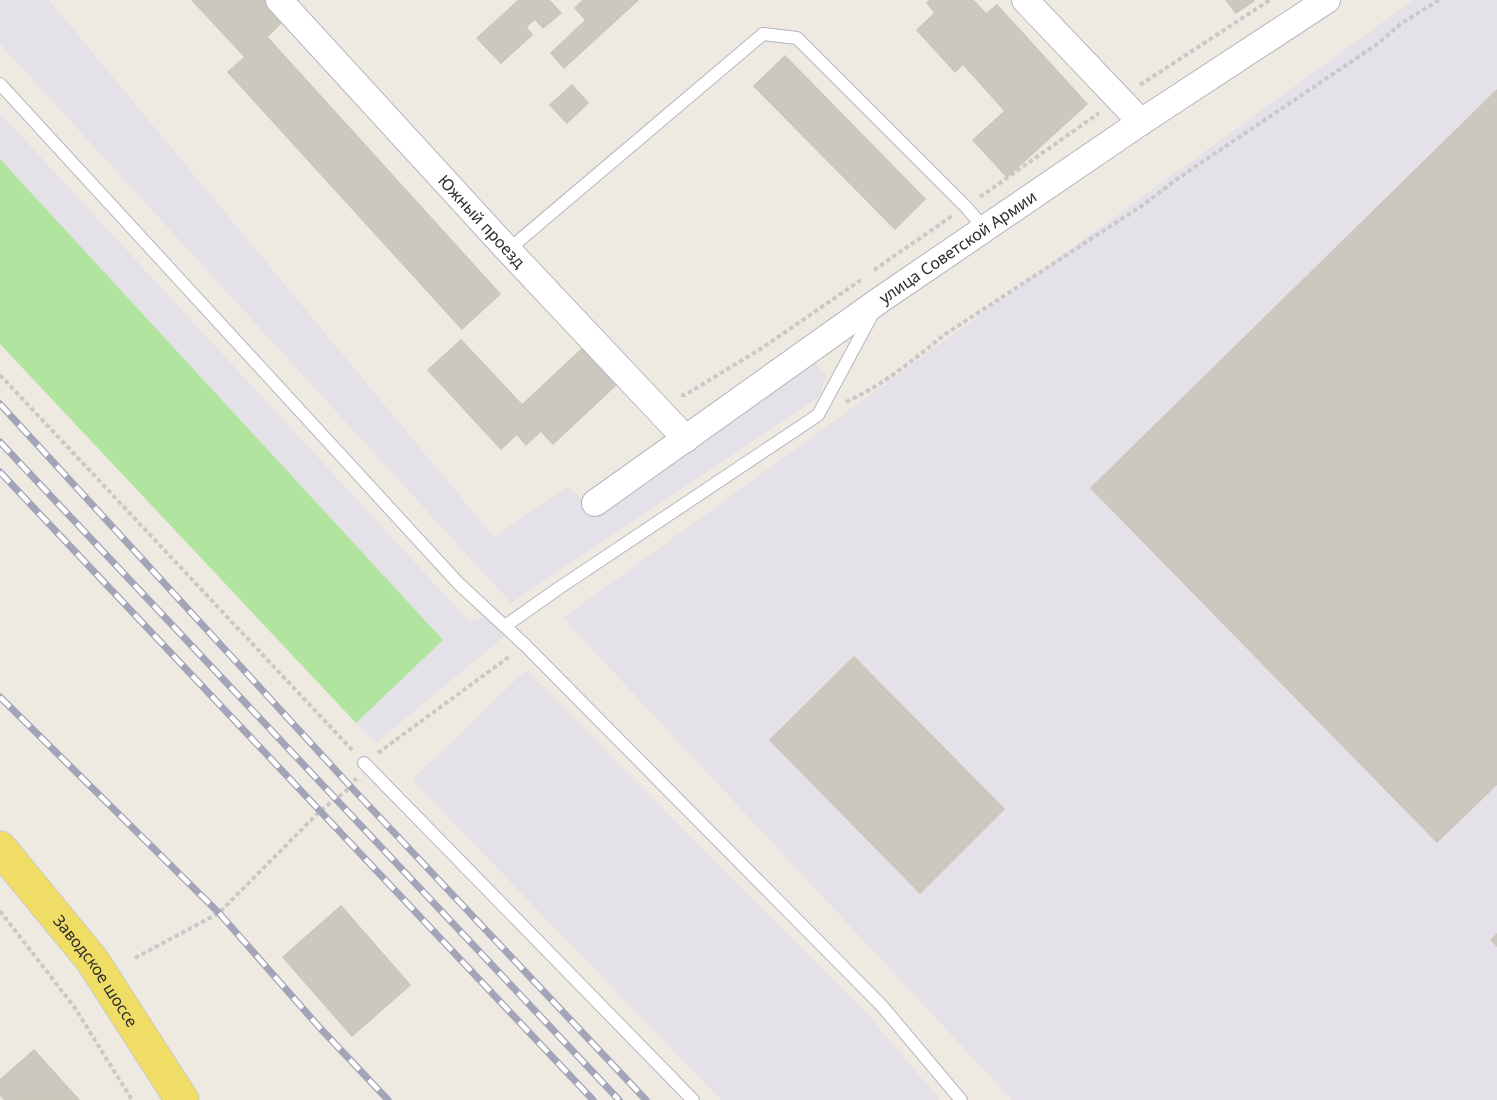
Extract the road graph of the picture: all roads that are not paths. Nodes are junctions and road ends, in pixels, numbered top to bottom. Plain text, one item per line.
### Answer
1 (279, 0) edge
2 (1025, 0) edge
3 (1327, 0) edge
4 (0, 84) edge
5 (1141, 122) junction
6 (985, 229) junction
7 (508, 250) junction
8 (880, 300) junction
9 (686, 439) junction
10 (595, 503) dead end
11 (505, 626) junction
12 (364, 763) road end
13 (0, 848) edge
14 (182, 1100) edge
15 (693, 1100) edge
16 (961, 1100) edge

1 - 7 street, Южный проезд
2 - 5 street
3 - 5 street, улица Советской Армии
4 - 11 lane
5 - 6 street, улица Советской Армии
6 - 7 lane
6 - 8 street, улица Советской Армии
7 - 9 street, Южный проезд
8 - 9 street, улица Советской Армии
8 - 11 lane
9 - 10 street, улица Советской Армии
11 - 16 lane
12 - 15 lane
13 - 14 main road, Заводское шоссе

